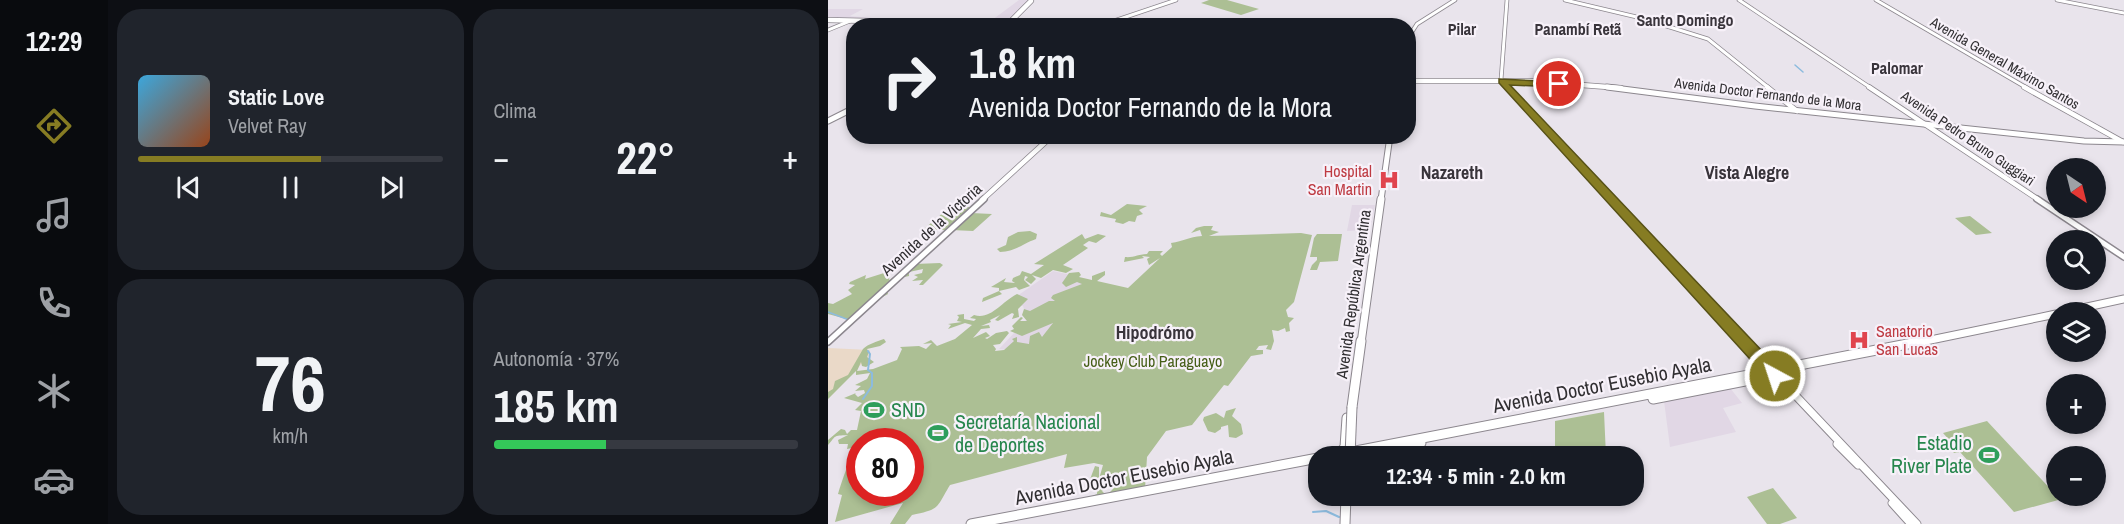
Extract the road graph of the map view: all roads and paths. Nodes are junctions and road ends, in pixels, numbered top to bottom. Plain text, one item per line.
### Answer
1 (1175, 0) edge
2 (1455, 0) edge
3 (1507, 0) edge
4 (1567, 0) edge
5 (1740, 0) edge
6 (1877, 0) edge
7 (2058, 0) edge
8 (1032, 1) edge
9 (2124, 13) edge
10 (1014, 18) edge
11 (1121, 18) edge
12 (828, 20) edge
13 (846, 21) edge
14 (846, 23) edge
15 (1417, 24) edge
16 (828, 30) edge
17 (1416, 81) edge
18 (1501, 81) junction
19 (1796, 110) junction
20 (846, 112) edge
21 (828, 120) edge
22 (1926, 123) junction
23 (2124, 142) edge
24 (1043, 144) edge
25 (1387, 144) edge
26 (2124, 255) edge
27 (2124, 301) edge
28 (2106, 304) edge
29 (2106, 306) edge
30 (2046, 318) edge
31 (828, 342) edge
32 (1776, 375) junction
33 (1349, 446) edge
34 (1395, 446) edge
35 (1308, 462) edge
36 (1308, 462) edge
37 (1190, 483) junction
38 (1176, 490) junction
39 (1345, 506) edge
40 (1347, 521) edge
41 (971, 524) edge
42 (991, 524) edge
43 (1911, 524) edge
44 (1917, 524) edge

1 - 11 main road
2 - 15 main road
3 - 18 main road
4 - 19 main road
5 - 22 main road, Avenida Pedro Bruno Guggiari
6 - 23 main road, Avenida General Máximo Santos
7 - 9 main road
8 - 10 highway
12 - 13 highway
14 - 16 main road
17 - 18 highway, Avenida Doctor Fernando de la Mora
18 - 19 highway, Avenida Doctor Fernando de la Mora
18 - 32 main road
19 - 22 highway, Avenida Doctor Fernando de la Mora
20 - 21 highway
22 - 23 highway, Avenida Doctor Fernando de la Mora
22 - 26 main road, Avenida Pedro Bruno Guggiari
24 - 31 main road, Avenida de la Victoria
25 - 33 highway, Avenida República Argentina, bridge
27 - 28 highway
27 - 29 highway
30 - 32 highway, Avenida Doctor Eusebio Ayala
32 - 34 highway, Avenida Doctor Eusebio Ayala
32 - 43 main road
32 - 44 main road
35 - 37 highway, Avenida Doctor Eusebio Ayala
36 - 38 highway, Avenida Doctor Eusebio Ayala
37 - 38 highway
37 - 41 highway, Avenida Doctor Eusebio Ayala
38 - 42 highway, Avenida Doctor Eusebio Ayala
39 - 40 highway

